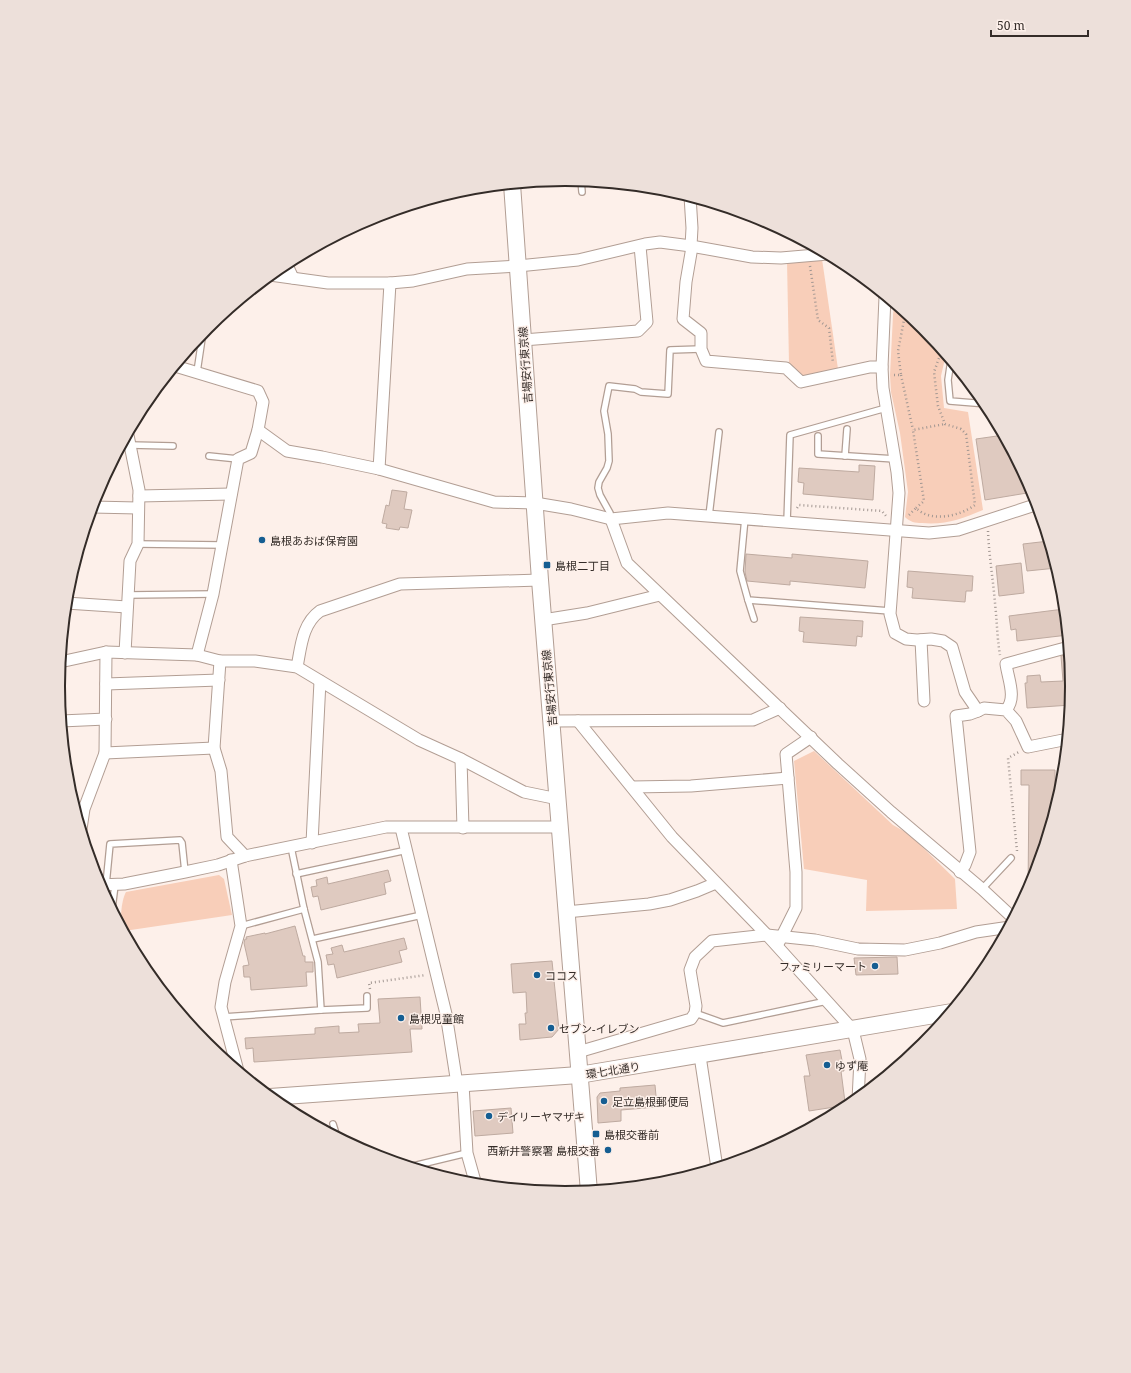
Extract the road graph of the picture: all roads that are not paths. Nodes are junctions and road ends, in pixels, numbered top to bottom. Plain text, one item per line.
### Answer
1 (582, 186) edge
2 (512, 189) edge
3 (582, 192) dead end
4 (690, 202) edge
5 (640, 246) junction
6 (692, 246) junction
7 (819, 255) edge
8 (518, 266) junction
9 (289, 269) edge
10 (279, 276) edge
11 (294, 278) junction
12 (390, 283) junction
13 (885, 301) edge
14 (523, 340) junction
15 (201, 344) edge
16 (701, 349) junction
17 (950, 366) edge
18 (180, 367) edge
19 (882, 367) junction
20 (197, 372) junction
21 (979, 404) edge
22 (886, 408) junction
23 (847, 429) dead end
24 (258, 430) junction
25 (719, 432) dead end
26 (818, 436) dead end
27 (129, 440) edge
28 (129, 441) edge
29 (173, 446) dead end
30 (209, 456) dead end
31 (845, 456) junction
32 (238, 459) junction
33 (895, 459) junction
34 (379, 469) junction
35 (231, 494) junction
36 (139, 496) junction
37 (535, 503) junction
38 (1032, 506) edge
39 (99, 507) edge
40 (138, 508) junction
41 (709, 516) junction
42 (745, 518) junction
43 (611, 519) junction
44 (787, 522) junction
45 (896, 530) junction
46 (138, 544) junction
47 (222, 545) junction
48 (540, 580) junction
49 (213, 594) junction
50 (128, 595) junction
51 (660, 595) junction
52 (748, 600) junction
53 (72, 603) edge
54 (127, 606) junction
55 (890, 611) junction
56 (543, 620) junction
57 (754, 620) dead end
58 (921, 640) junction
59 (1064, 647) edge
60 (106, 652) junction
61 (125, 653) junction
62 (197, 655) junction
63 (220, 660) junction
64 (66, 661) edge
65 (297, 667) junction
66 (219, 680) junction
67 (320, 681) junction
68 (106, 684) junction
69 (924, 701) dead end
70 (780, 708) junction
71 (1006, 710) junction
72 (978, 711) junction
73 (106, 719) junction
74 (66, 721) edge
75 (551, 721) junction
76 (578, 721) junction
77 (811, 737) junction
78 (1063, 739) edge
79 (214, 748) junction
80 (105, 753) junction
81 (462, 759) junction
82 (788, 778) junction
83 (632, 787) junction
84 (558, 799) junction
85 (83, 818) edge
86 (560, 827) junction
87 (401, 828) junction
88 (463, 828) junction
89 (312, 843) junction
90 (291, 847) junction
91 (407, 850) junction
92 (245, 856) junction
93 (1011, 858) road end
94 (230, 860) junction
95 (185, 872) junction
96 (960, 872) junction
97 (296, 874) junction
98 (716, 882) junction
99 (107, 885) edge
100 (982, 889) junction
101 (304, 909) junction
102 (566, 912) junction
103 (423, 915) junction
104 (1010, 915) edge
105 (241, 926) junction
106 (1004, 928) edge
107 (767, 935) junction
108 (313, 939) junction
109 (780, 942) junction
110 (367, 996) road end
111 (827, 1001) junction
112 (321, 1010) junction
113 (695, 1013) junction
114 (945, 1013) edge
115 (223, 1017) junction
116 (853, 1030) junction
117 (578, 1052) junction
118 (700, 1056) junction
119 (236, 1064) edge
120 (579, 1075) junction
121 (460, 1084) junction
122 (858, 1093) edge
123 (278, 1096) edge
124 (333, 1124) dead end
125 (335, 1130) edge
126 (467, 1153) junction
127 (716, 1163) edge
128 (419, 1165) edge
129 (474, 1178) edge
130 (589, 1186) edge

1 - 3 lane
2 - 8 main road, 吉場安行東京線
4 - 6 street
5 - 6 street
5 - 8 street
5 - 14 street
6 - 7 street
6 - 16 street
8 - 12 street
8 - 14 main road, 吉場安行東京線
9 - 11 street
10 - 11 street
11 - 12 street
12 - 34 street
13 - 19 street
14 - 37 main road, 吉場安行東京線
15 - 20 lane
16 - 19 street
16 - 43 lane
17 - 21 lane
18 - 20 street
19 - 22 street
20 - 24 street
22 - 33 street
22 - 44 lane
23 - 31 lane
24 - 32 street
24 - 34 street
25 - 41 lane
26 - 31 lane
27 - 29 lane
28 - 36 street
30 - 32 lane
31 - 33 lane
32 - 35 street
33 - 45 street
34 - 37 street
35 - 36 street
35 - 47 street
36 - 40 street
37 - 43 street
37 - 48 main road, 吉場安行東京線
38 - 45 street
39 - 40 street
40 - 46 street
41 - 42 street
41 - 43 street
42 - 44 street
42 - 52 lane
43 - 51 street
44 - 45 street
45 - 55 street
46 - 47 lane
46 - 50 street
47 - 49 street
48 - 56 main road, 吉場安行東京線
48 - 65 street
49 - 50 lane
49 - 62 street
50 - 54 street
51 - 56 street
51 - 70 street
52 - 55 lane
52 - 57 lane
53 - 54 street
54 - 61 street
55 - 58 street
56 - 75 main road, 吉場安行東京線
58 - 69 street
58 - 72 street
59 - 71 street
60 - 61 street
60 - 64 street
60 - 68 street
61 - 62 street
62 - 63 street
63 - 65 street
63 - 66 street
65 - 67 street
66 - 68 street
66 - 79 street
67 - 81 street
67 - 89 street
68 - 73 street
70 - 76 street
70 - 77 street
71 - 72 street
71 - 78 street
72 - 96 street
73 - 74 street
73 - 80 street
75 - 76 street
75 - 84 main road, 吉場安行東京線
76 - 83 street
77 - 82 street
77 - 96 street
79 - 80 street
79 - 92 street
80 - 85 street
81 - 84 street
81 - 88 street
82 - 83 street
82 - 109 street
83 - 98 street
84 - 86 main road, 吉場安行東京線
86 - 88 street
86 - 102 main road, 吉場安行東京線
87 - 88 street
87 - 89 street
87 - 91 street
89 - 90 street
90 - 92 street
90 - 97 lane
91 - 97 lane
91 - 103 street
92 - 94 street
93 - 100 lane
94 - 95 street
94 - 105 street
95 - 99 street
95 - 99 lane
96 - 100 street
97 - 101 lane
98 - 102 street
98 - 107 street
100 - 104 street
101 - 105 lane
101 - 108 lane
102 - 117 main road, 吉場安行東京線
103 - 108 lane
103 - 121 street
105 - 115 street
106 - 109 street
107 - 109 street
107 - 113 street
108 - 112 lane
109 - 111 street
110 - 112 lane
111 - 113 lane
111 - 116 street
112 - 115 lane
113 - 117 street
114 - 116 main road, 環七北通り
115 - 119 street
116 - 118 main road, 環七北通り
116 - 122 street
117 - 120 main road, 吉場安行東京線
118 - 120 main road, 環七北通り
118 - 127 street
120 - 121 main road, 環七北通り
120 - 130 main road, 吉場安行東京線
121 - 123 main road, 環七北通り
121 - 126 street
124 - 125 lane
126 - 128 lane
126 - 129 street

